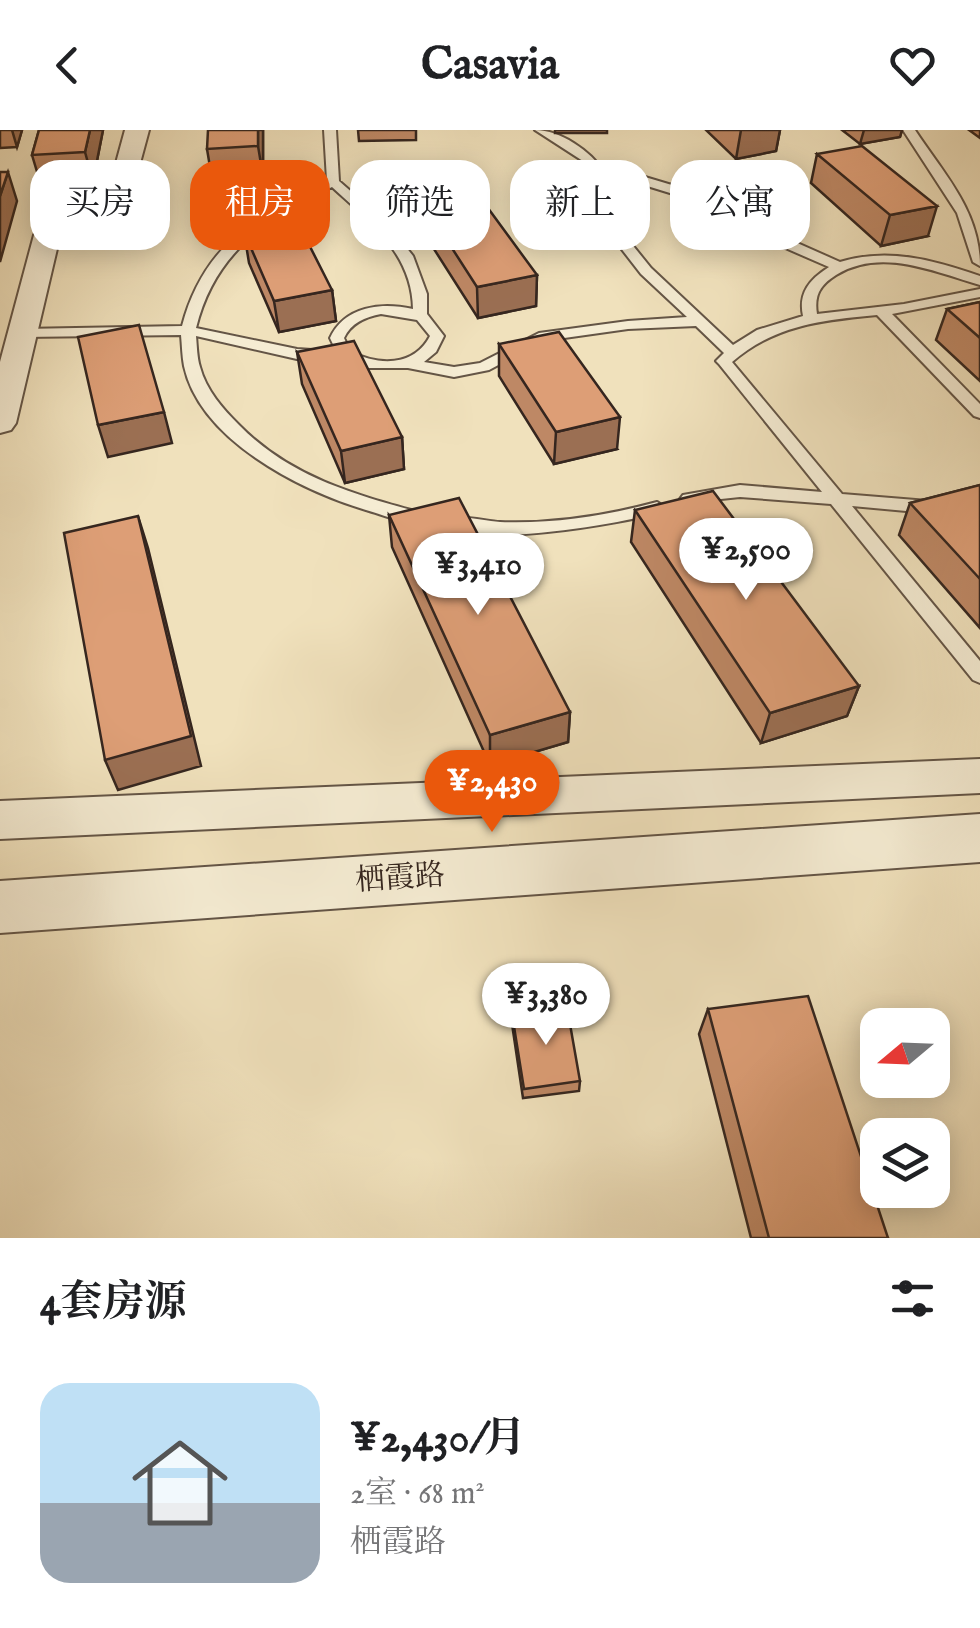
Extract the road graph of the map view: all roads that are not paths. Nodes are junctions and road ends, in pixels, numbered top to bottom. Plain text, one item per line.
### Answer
1 (137, 130) edge
2 (330, 130) edge
3 (541, 130) edge
4 (908, 130) edge
5 (588, 160) edge
6 (333, 182) junction
7 (650, 183) edge
8 (630, 250) edge
9 (980, 262) edge
10 (840, 267) junction
11 (980, 281) edge
12 (980, 293) edge
13 (880, 310) junction
14 (420, 316) junction
15 (810, 319) junction
16 (702, 321) junction
17 (187, 330) junction
18 (14, 334) edge
19 (732, 352) junction
20 (344, 354) junction
21 (407, 363) junction
22 (980, 413) edge
23 (0, 423) edge
24 (834, 499) junction
25 (980, 505) edge
26 (980, 674) edge
27 (980, 776) edge
28 (0, 820) edge
29 (980, 838) edge
30 (0, 907) edge

1 - 18 street
2 - 6 lane
3 - 5 lane
4 - 9 lane
6 - 14 lane
6 - 17 lane
7 - 10 lane
8 - 16 lane
10 - 11 lane
10 - 15 lane
12 - 13 lane
13 - 15 lane
13 - 22 lane
14 - 20 lane
14 - 21 lane
15 - 19 lane
16 - 19 lane
16 - 21 lane
17 - 18 lane
17 - 20 lane
17 - 24 lane
18 - 23 street
19 - 24 lane
20 - 21 lane
24 - 25 lane
24 - 26 lane
27 - 28 street
29 - 30 street, 栖霞路

